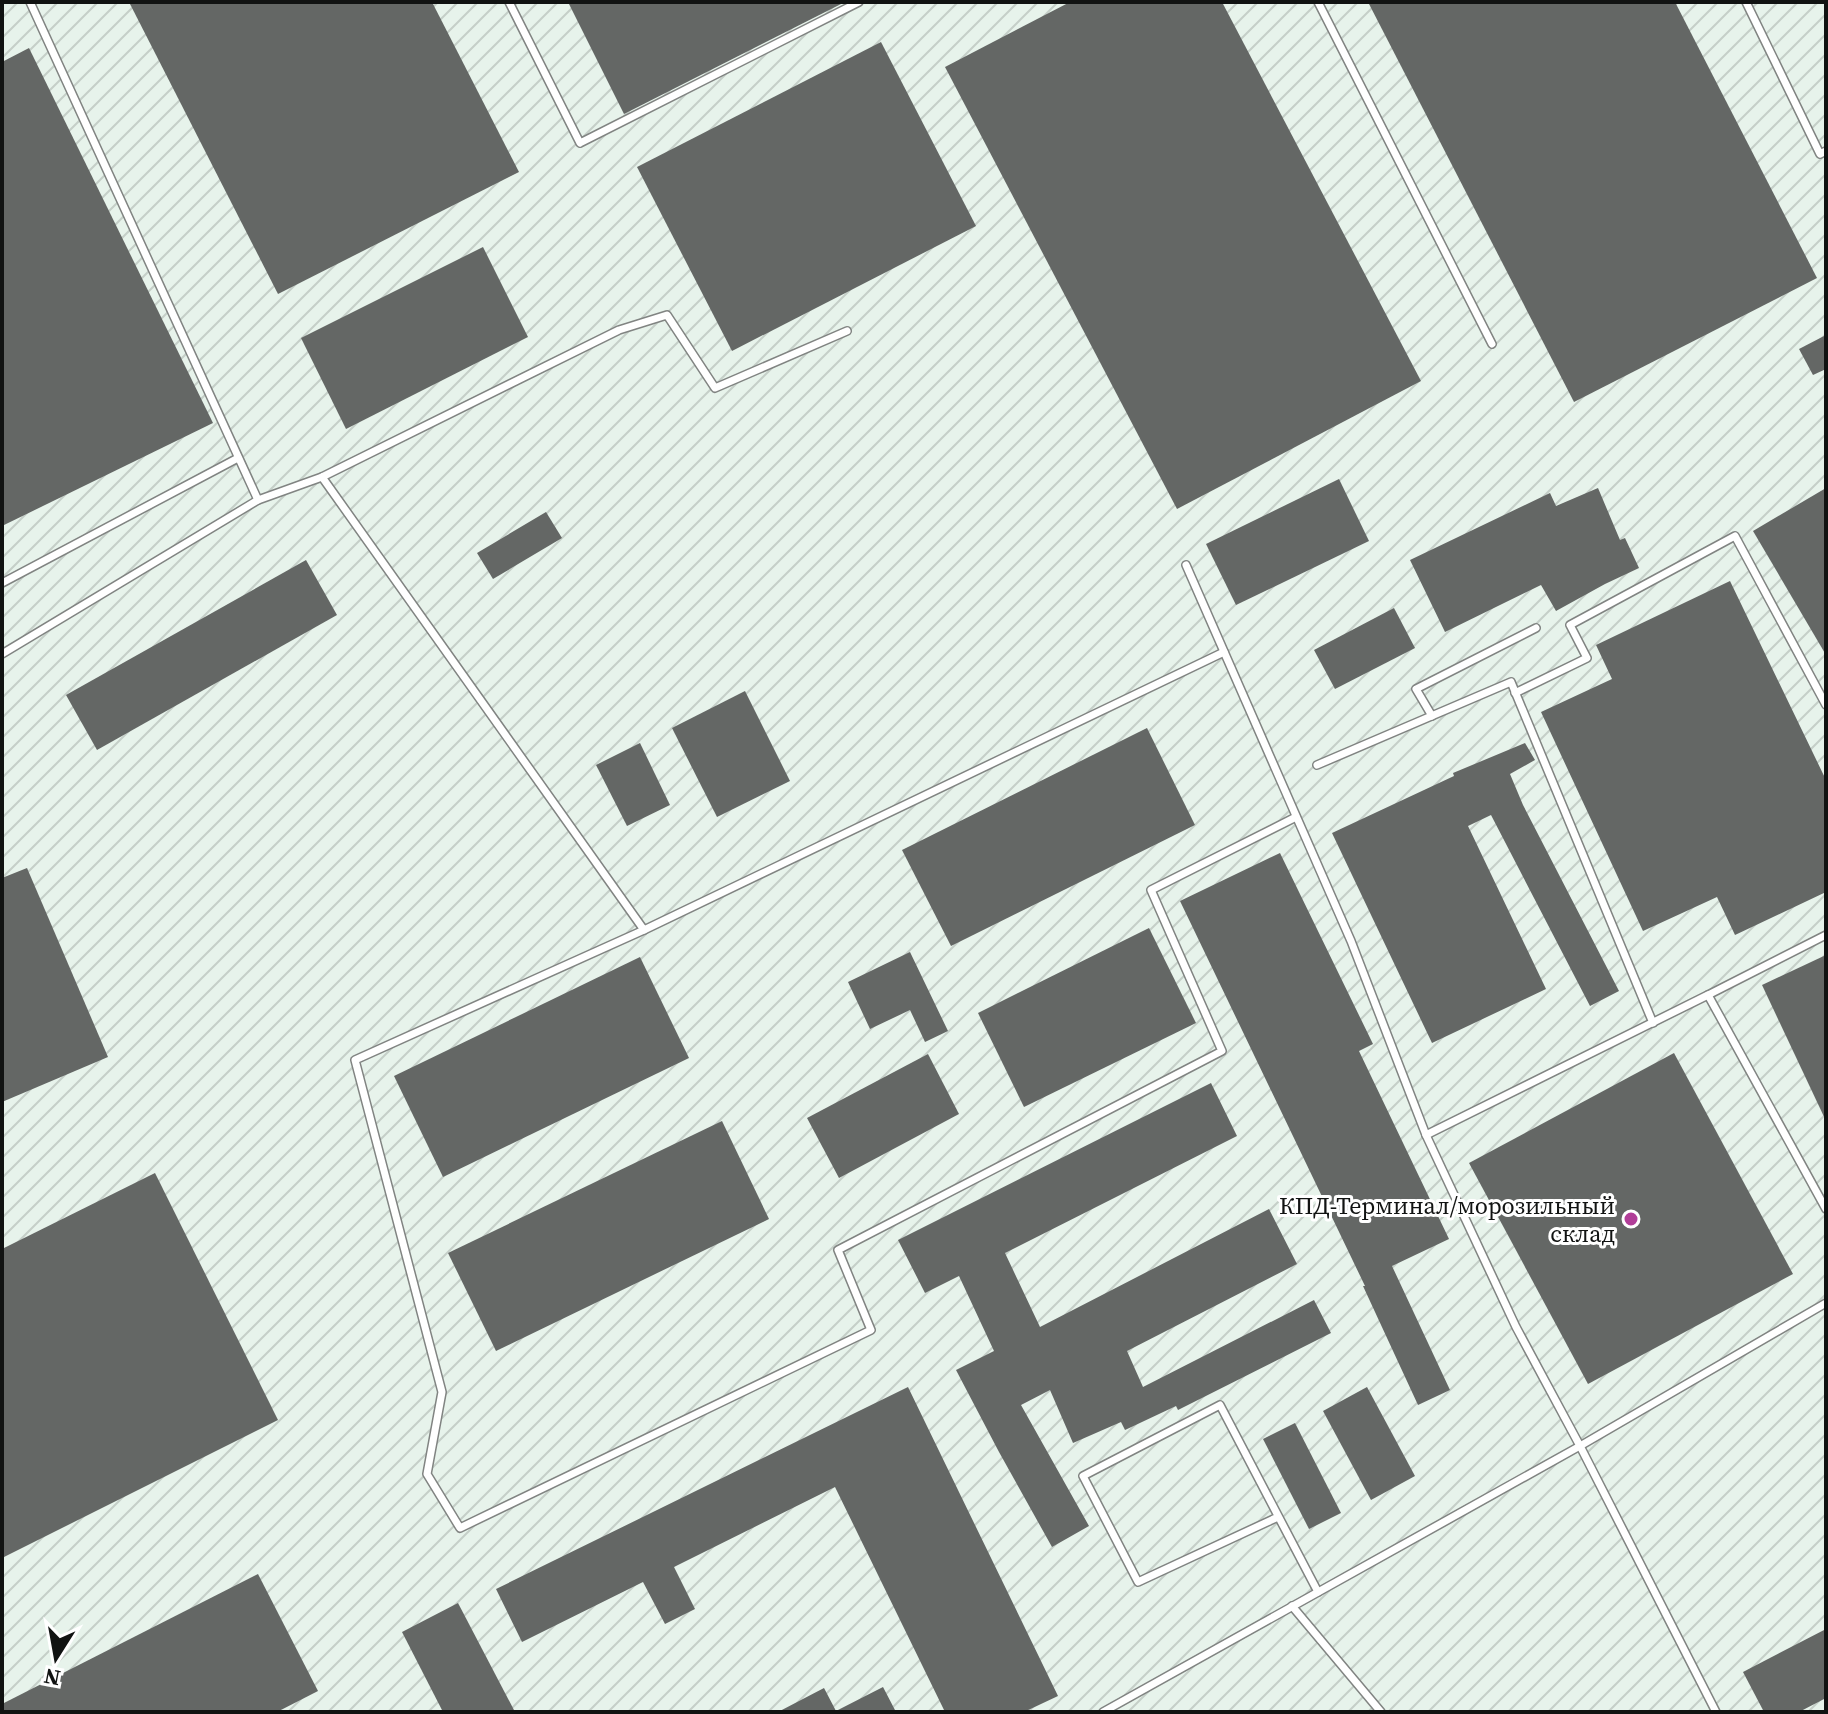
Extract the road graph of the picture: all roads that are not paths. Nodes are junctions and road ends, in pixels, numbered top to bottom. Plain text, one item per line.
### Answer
1 (30, 2) edge
2 (509, 2) edge
3 (859, 2) edge
4 (1318, 2) edge
5 (1746, 2) edge
6 (1826, 151) edge
7 (847, 331) dead end
8 (1492, 344) dead end
9 (238, 458) junction
10 (322, 477) junction
11 (258, 500) junction
12 (1186, 565) dead end
13 (2, 583) edge
14 (1536, 628) dead end
15 (1224, 652) junction
16 (2, 654) edge
17 (1515, 693) junction
18 (1826, 705) edge
19 (1432, 716) junction
20 (1317, 765) dead end
21 (1296, 817) junction
22 (644, 930) junction
23 (1826, 935) edge
24 (1708, 995) junction
25 (1653, 1023) junction
26 (1426, 1135) junction
27 (1826, 1209) edge
28 (1826, 1303) edge
29 (1580, 1446) junction
30 (1278, 1517) junction
31 (1318, 1592) junction
32 (1292, 1606) junction
33 (1103, 1712) edge
34 (1381, 1712) edge
35 (1716, 1712) edge

1 - 9 lane
2 - 3 lane
4 - 8 lane
5 - 6 lane
7 - 10 lane
9 - 11 lane
9 - 13 lane
10 - 11 lane
10 - 22 lane
11 - 16 lane
12 - 15 lane
14 - 19 lane
15 - 21 lane
15 - 22 lane
17 - 18 lane
17 - 19 lane
17 - 25 lane
19 - 20 lane
21 - 22 lane
21 - 26 lane
23 - 24 lane
24 - 25 lane
24 - 27 lane
25 - 26 lane
26 - 29 lane
28 - 29 lane
29 - 31 lane
29 - 35 lane
30 - 30 lane
30 - 31 lane
31 - 32 lane
32 - 33 lane
32 - 34 lane

